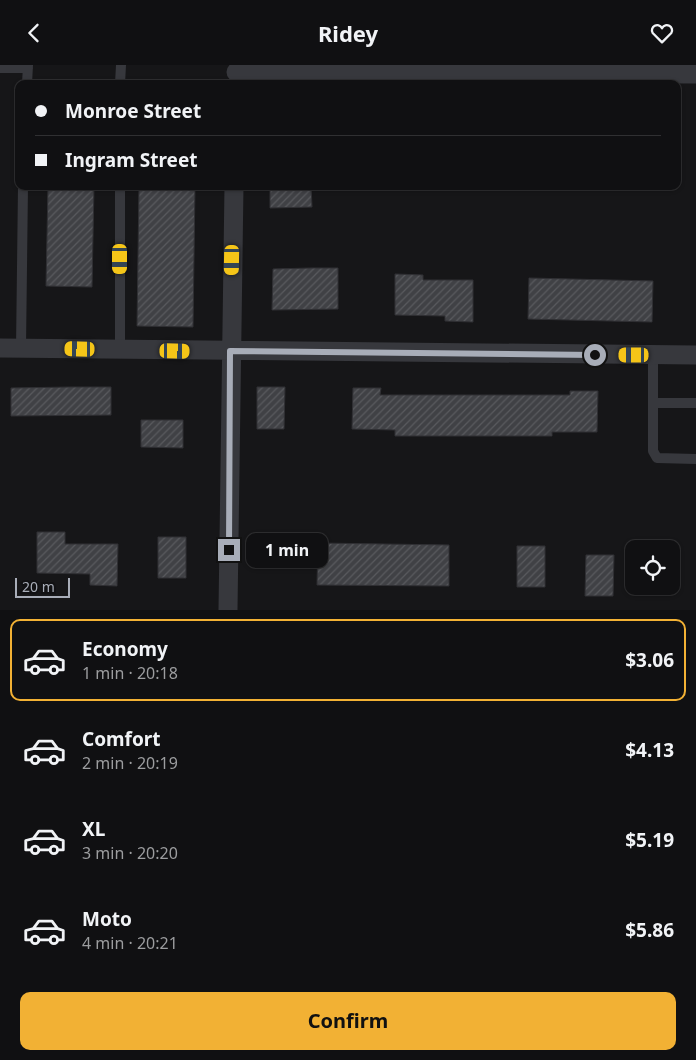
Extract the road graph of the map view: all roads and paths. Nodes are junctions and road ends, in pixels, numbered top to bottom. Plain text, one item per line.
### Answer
1 (120, 65) edge
2 (28, 66) edge
3 (0, 68) edge
4 (236, 73) edge
5 (696, 74) edge
6 (27, 80) edge
7 (120, 80) edge
8 (23, 190) edge
9 (120, 190) edge
10 (234, 190) edge
11 (0, 348) edge
12 (20, 349) junction
13 (120, 350) junction
14 (230, 351) junction
15 (653, 355) junction
16 (696, 355) edge
17 (653, 403) junction
18 (696, 403) edge
19 (696, 459) edge
20 (228, 610) edge

1 - 7 lane
2 - 3 lane
2 - 6 lane
4 - 5 street
8 - 12 lane
9 - 13 lane
10 - 14 street
11 - 12 street
12 - 13 street
13 - 14 street
14 - 15 street
14 - 20 street
15 - 16 street
15 - 17 lane
17 - 18 lane
17 - 19 lane

